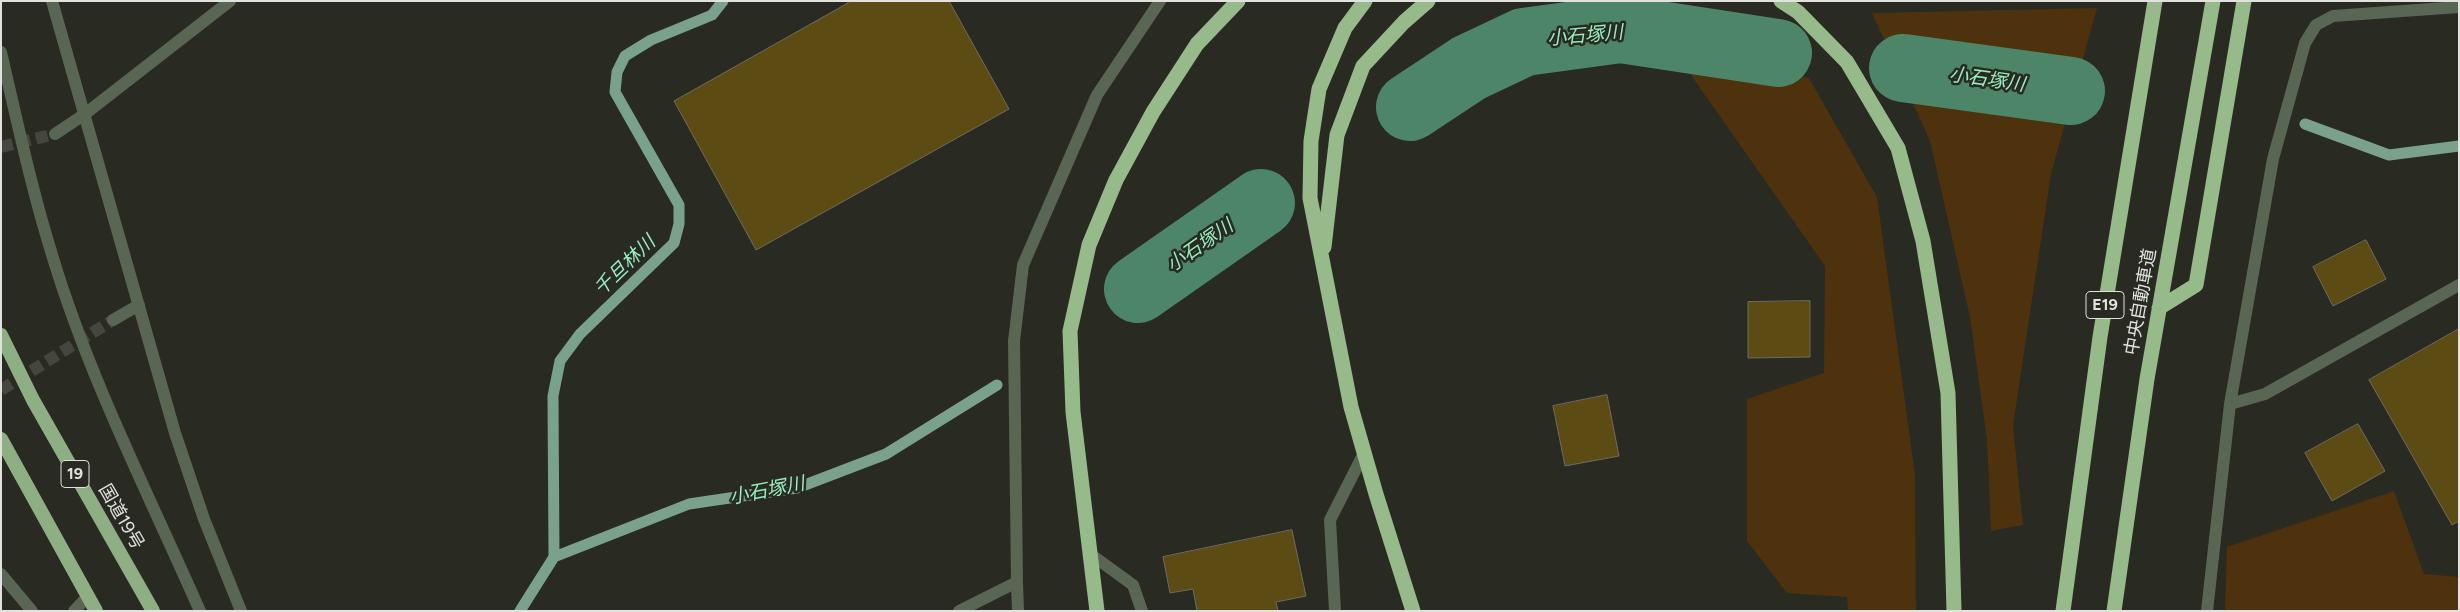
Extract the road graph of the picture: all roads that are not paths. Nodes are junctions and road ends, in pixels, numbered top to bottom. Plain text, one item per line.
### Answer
1 (52, 1) edge
2 (230, 1) edge
3 (1160, 1) edge
4 (1238, 1) edge
5 (1365, 1) edge
6 (1428, 1) edge
7 (1781, 1) edge
8 (2155, 1) edge
9 (2213, 1) edge
10 (2244, 1) edge
11 (2459, 7) edge
12 (1, 52) edge
13 (85, 114) junction
14 (55, 134) tunnel mouth
15 (1322, 264) junction
16 (2459, 285) edge
17 (139, 305) junction
18 (2159, 308) junction
19 (113, 320) tunnel mouth
20 (1, 335) edge
21 (2230, 404) junction
22 (1, 438) edge
23 (1364, 453) junction
24 (1089, 552) junction
25 (1, 574) edge
26 (1017, 582) junction
27 (88, 596) junction
28 (32, 611) edge
29 (74, 611) edge
30 (96, 611) edge
31 (153, 611) edge
32 (200, 611) edge
33 (241, 611) edge
34 (959, 611) edge
35 (1018, 611) edge
36 (1097, 611) edge
37 (1142, 611) edge
38 (1335, 611) edge
39 (1413, 611) edge
40 (1954, 611) edge
41 (2063, 611) edge
42 (2114, 611) edge
43 (2206, 611) edge

1 - 13 street
2 - 13 street
3 - 26 street
4 - 24 highway
5 - 15 highway
6 - 15 highway
7 - 40 highway
8 - 41 highway, 中央自動車道 / E19
9 - 18 highway, 中央自動車道
10 - 18 highway
11 - 21 street
12 - 32 street
13 - 14 street
13 - 17 street
15 - 23 highway
16 - 21 street
17 - 19 street
17 - 33 street
18 - 42 highway, 中央自動車道
20 - 31 highway, 国道19号 / 19
21 - 43 street
22 - 27 highway
23 - 38 street
23 - 39 highway
24 - 36 highway
24 - 37 street
25 - 28 street
26 - 34 street
26 - 35 street
27 - 29 street
27 - 30 highway

